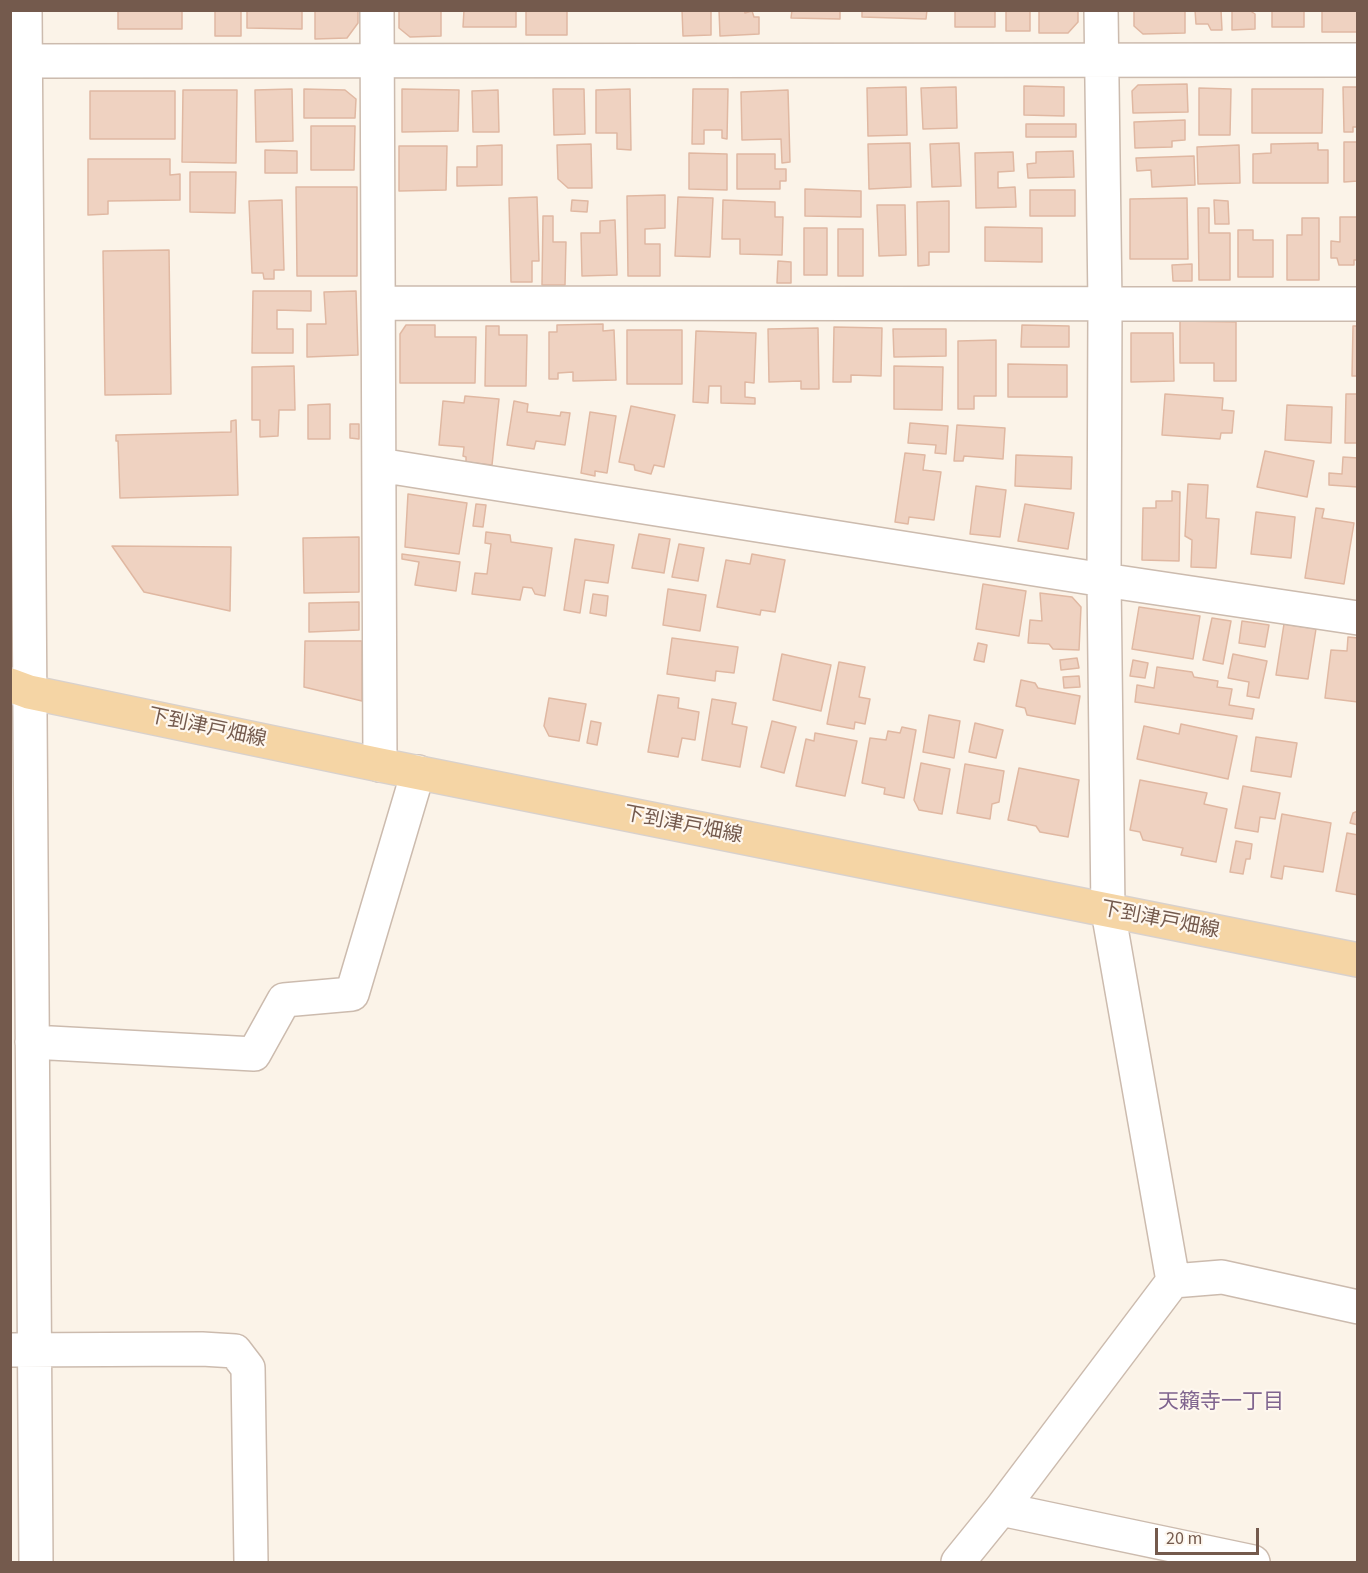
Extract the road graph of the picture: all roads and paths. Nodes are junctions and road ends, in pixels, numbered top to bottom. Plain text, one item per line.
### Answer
1 (26, 10) edge
2 (377, 10) edge
3 (1101, 10) edge
4 (1101, 59) junction
5 (1358, 60) edge
6 (18, 61) edge
7 (378, 61) junction
8 (379, 303) junction
9 (1105, 304) junction
10 (1358, 304) edge
11 (379, 465) junction
12 (1104, 580) junction
13 (1358, 618) edge
14 (20, 689) edge
15 (380, 765) junction
16 (418, 772) junction
17 (1108, 911) junction
18 (1358, 960) edge
19 (25, 1054) edge
20 (1173, 1281) junction
21 (1358, 1307) edge
22 (22, 1350) edge
23 (1001, 1509) junction
24 (36, 1563) edge
25 (251, 1563) edge
26 (958, 1563) edge
27 (1253, 1563) edge

1 - 6 street
2 - 7 street
3 - 4 street
4 - 5 street
4 - 7 street
4 - 9 street
6 - 7 street
6 - 14 street
7 - 8 street
8 - 9 street
8 - 11 street
9 - 10 street
9 - 12 street
11 - 12 street
11 - 15 street
12 - 13 street
12 - 17 street
14 - 15 main road, 下到津戸畑線
14 - 19 street
15 - 16 main road, 下到津戸畑線
16 - 17 main road, 下到津戸畑線
16 - 19 street
17 - 18 main road, 下到津戸畑線
17 - 20 street
19 - 22 street
20 - 21 street
20 - 23 street
22 - 24 street
22 - 25 street
23 - 26 street
23 - 27 street

